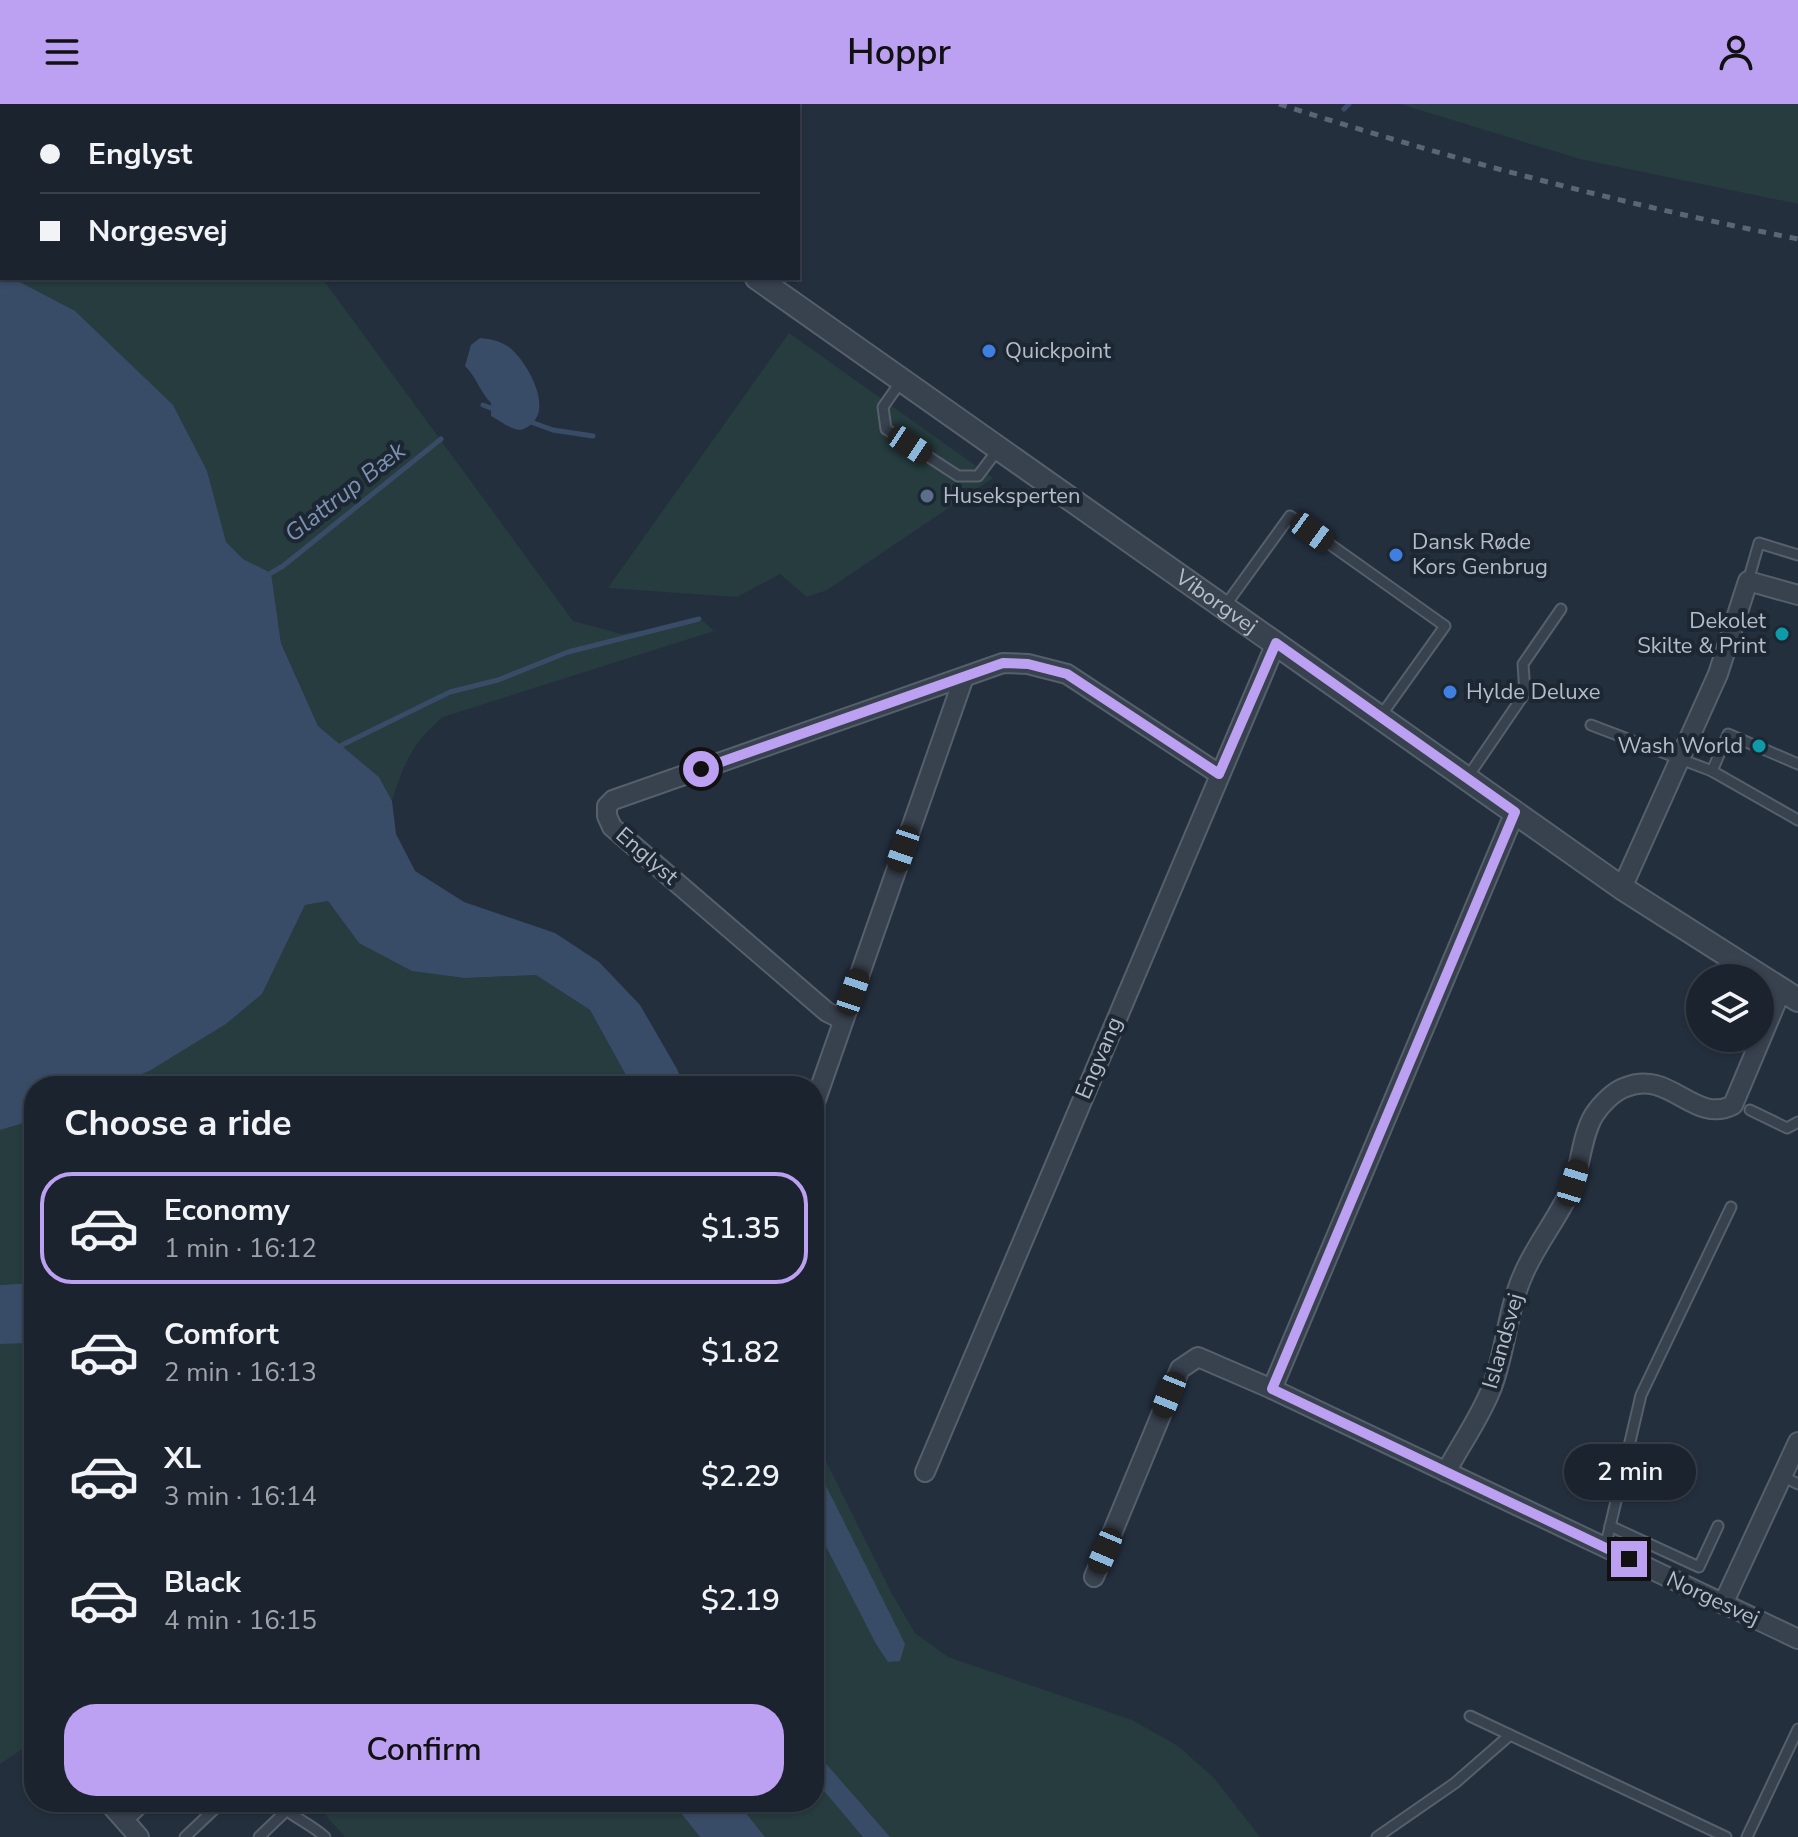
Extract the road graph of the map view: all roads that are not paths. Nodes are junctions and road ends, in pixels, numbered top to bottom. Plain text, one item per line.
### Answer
1 (760, 280) edge
2 (902, 380) junction
3 (999, 448) junction
4 (1798, 555) edge
5 (1748, 581) junction
6 (1798, 595) edge
7 (1225, 607) junction
8 (1561, 609) dead end
9 (1276, 643) junction
10 (964, 677) junction
11 (1380, 717) junction
12 (1591, 725) dead end
13 (1679, 761) junction
14 (1798, 764) edge
15 (1712, 771) junction
16 (1219, 774) junction
17 (1467, 778) junction
18 (1515, 812) junction
19 (1798, 820) edge
20 (1622, 888) junction
21 (1790, 996) edge
22 (843, 1020) junction
23 (824, 1076) edge
24 (1750, 1110) dead end
25 (1798, 1122) edge
26 (1731, 1207) dead end
27 (1272, 1389) junction
28 (1798, 1442) edge
29 (925, 1472) dead end
30 (1446, 1472) junction
31 (1790, 1480) edge
32 (1610, 1526) junction
33 (1718, 1526) dead end
34 (1605, 1548) junction
35 (1094, 1577) dead end
36 (1723, 1604) junction
37 (1798, 1639) edge
38 (1470, 1716) dead end
39 (1798, 1729) edge
40 (1510, 1735) junction
41 (117, 1812) edge
42 (143, 1812) edge
43 (211, 1812) edge
44 (285, 1812) edge
45 (287, 1812) edge
46 (133, 1830) edge
47 (315, 1832) edge
48 (185, 1837) edge
49 (259, 1837) edge
50 (325, 1837) edge
51 (1377, 1837) edge
52 (1726, 1837) edge
53 (1747, 1837) edge

1 - 2 street, Viborgvej
2 - 3 street, Viborgvej
2 - 3 lane
3 - 7 street, Viborgvej
4 - 5 lane
5 - 6 street
5 - 13 street
7 - 9 street, Viborgvej
7 - 11 lane
8 - 17 lane
9 - 11 street, Viborgvej
9 - 16 street, Engvang
10 - 16 street, Englyst
10 - 22 street
10 - 22 street, Englyst
11 - 17 street, Viborgvej
12 - 13 lane
13 - 15 lane
13 - 20 street
14 - 15 lane
15 - 19 lane
16 - 29 street, Engvang
17 - 18 street, Viborgvej
18 - 20 street, Viborgvej
18 - 27 street
20 - 21 street, Viborgvej
21 - 30 street, Islandsvej
22 - 23 street
24 - 25 lane
26 - 32 lane
27 - 30 street, Norgesvej
27 - 35 street, Norgesvej
28 - 31 street
30 - 34 street, Norgesvej
31 - 36 street
32 - 33 lane
32 - 34 lane
34 - 36 street, Norgesvej
36 - 37 street, Norgesvej
38 - 40 lane
39 - 53 lane
40 - 51 lane
40 - 52 lane
41 - 46 street
42 - 46 lane
43 - 48 lane
44 - 49 lane
45 - 47 lane
47 - 50 lane

